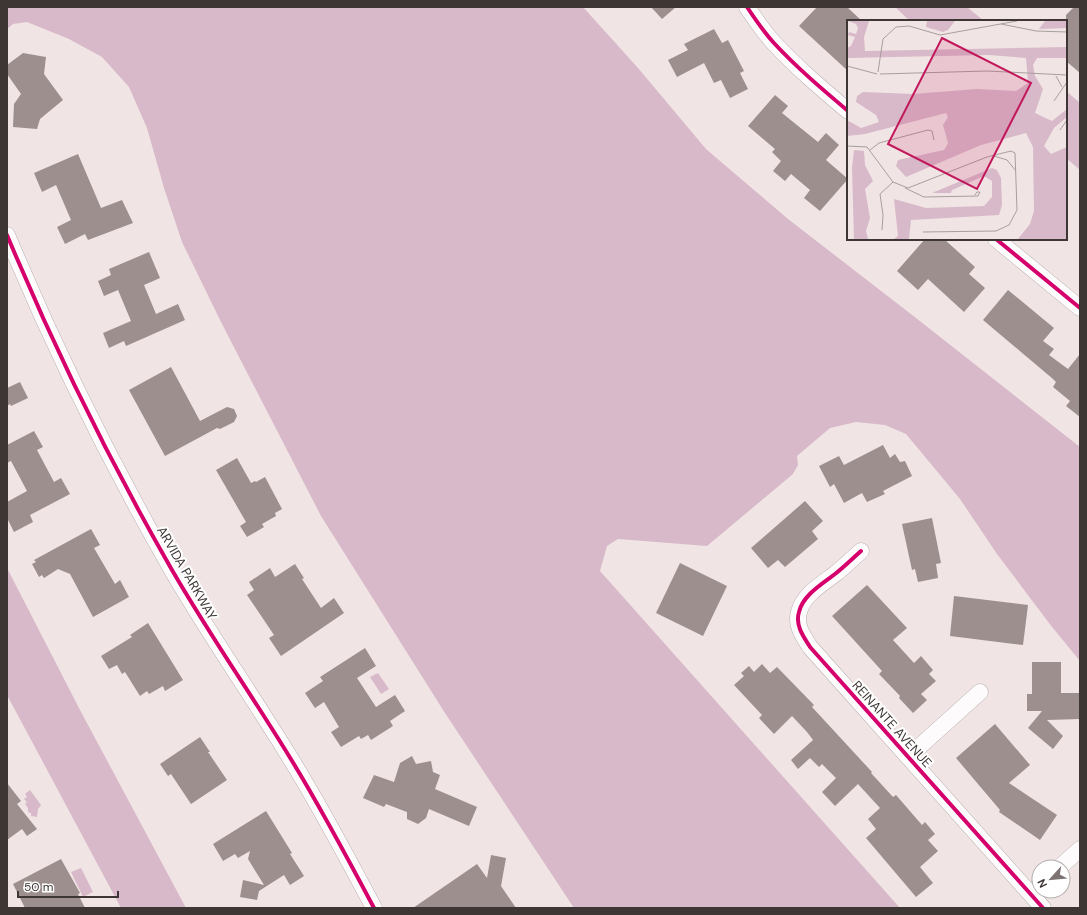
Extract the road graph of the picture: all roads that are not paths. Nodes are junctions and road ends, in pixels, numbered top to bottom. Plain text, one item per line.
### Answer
1 (747, 7) edge
2 (847, 110) edge
3 (7, 235) edge
4 (997, 240) edge
5 (1080, 308) edge
6 (861, 551) dead end
7 (980, 692) dead end
8 (909, 756) junction
9 (1080, 849) edge
10 (1069, 859) edge
11 (1031, 886) edge
12 (374, 908) edge

1 - 2 street
3 - 12 street, ARVIDA PARKWAY
4 - 5 street
6 - 8 street, REINANTE AVENUE
7 - 8 street, REINANTE AVENUE
8 - 11 street, REINANTE AVENUE
9 - 10 street

